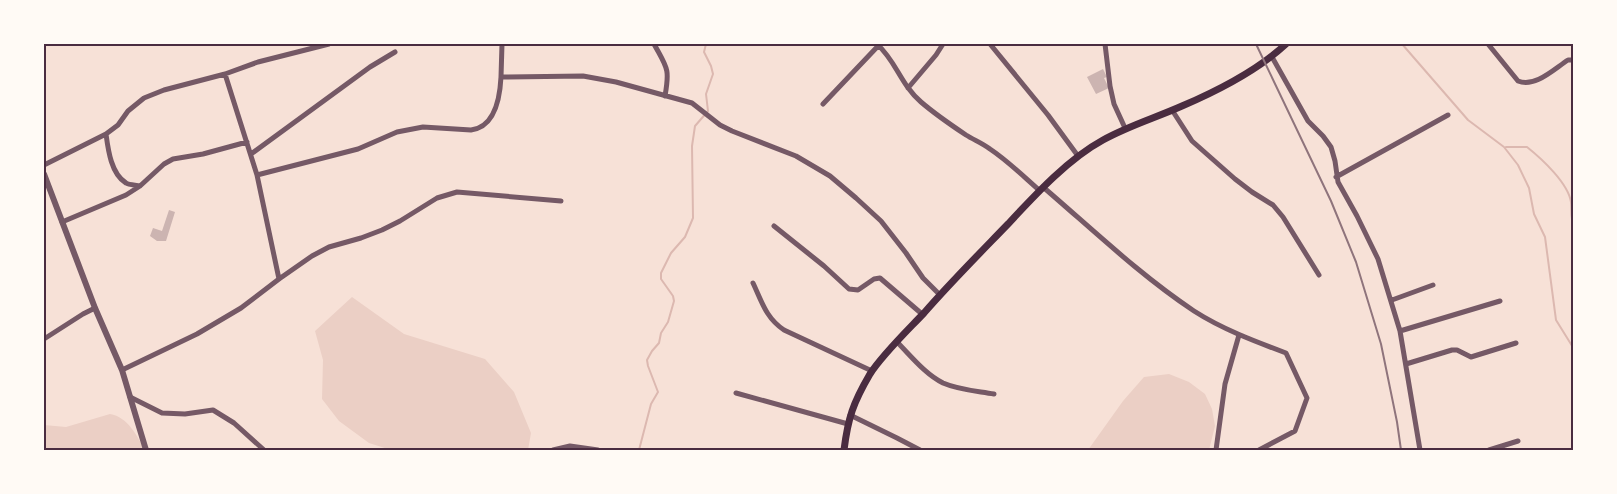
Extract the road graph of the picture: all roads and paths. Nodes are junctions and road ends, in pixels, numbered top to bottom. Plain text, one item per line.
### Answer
1 (329, 44) edge
2 (502, 44) edge
3 (654, 44) edge
4 (878, 44) edge
5 (943, 44) edge
6 (990, 44) edge
7 (1105, 44) edge
8 (1286, 44) edge
9 (1488, 44) edge
10 (314, 46) edge
11 (395, 52) dead end
12 (1272, 57) junction
13 (1574, 62) edge
14 (225, 74) junction
15 (501, 77) junction
16 (908, 88) junction
17 (665, 96) junction
18 (823, 104) dead end
19 (1172, 110) junction
20 (1448, 115) dead end
21 (1125, 128) junction
22 (105, 134) junction
23 (247, 142) junction
24 (251, 154) junction
25 (1078, 156) junction
26 (44, 165) edge
27 (44, 174) edge
28 (257, 175) junction
29 (1336, 177) junction
30 (140, 186) junction
31 (1041, 189) junction
32 (561, 201) dead end
33 (62, 222) junction
34 (774, 226) dead end
35 (1319, 275) dead end
36 (279, 279) junction
37 (753, 283) dead end
38 (1433, 285) dead end
39 (940, 295) junction
40 (1392, 300) junction
41 (1500, 301) dead end
42 (95, 308) junction
43 (922, 314) junction
44 (1400, 331) junction
45 (1239, 335) junction
46 (44, 339) edge
47 (897, 342) junction
48 (1516, 343) dead end
49 (1406, 364) junction
50 (122, 369) junction
51 (872, 371) junction
52 (736, 393) dead end
53 (994, 394) dead end
54 (130, 397) junction
55 (850, 416) junction
56 (848, 424) junction
57 (1518, 441) dead end
58 (146, 450) edge
59 (264, 450) edge
60 (553, 450) edge
61 (598, 450) edge
62 (844, 450) edge
63 (920, 450) edge
64 (1216, 450) edge
65 (1259, 450) edge
66 (1420, 450) edge
67 (1489, 450) edge

1 - 10 street
2 - 15 street
3 - 17 street
4 - 16 street
4 - 18 street
5 - 16 street
6 - 25 street
7 - 21 street
8 - 12 main road
9 - 13 street
10 - 14 street
11 - 24 street
12 - 19 main road
12 - 29 street
14 - 22 street
14 - 23 street
15 - 17 street
15 - 28 street
16 - 31 street
17 - 39 street
19 - 21 main road
19 - 35 street
20 - 29 street
21 - 25 main road
22 - 26 street
22 - 30 street
23 - 24 street
23 - 30 street
24 - 28 street
25 - 31 main road
27 - 33 street
28 - 36 street
29 - 40 street
30 - 33 street
31 - 39 main road
31 - 45 street
32 - 36 street
33 - 42 street
34 - 43 street
36 - 50 street
37 - 51 street
38 - 40 street
39 - 43 main road
40 - 44 street
41 - 44 street
42 - 46 street
42 - 50 street
43 - 47 main road
44 - 49 street
45 - 64 street
45 - 65 street
47 - 51 main road
47 - 53 street
48 - 49 street
49 - 66 street
50 - 54 street
51 - 55 main road
52 - 56 street
54 - 58 street
54 - 59 street
55 - 56 main road
55 - 63 street
56 - 62 main road
57 - 67 street
60 - 61 street

